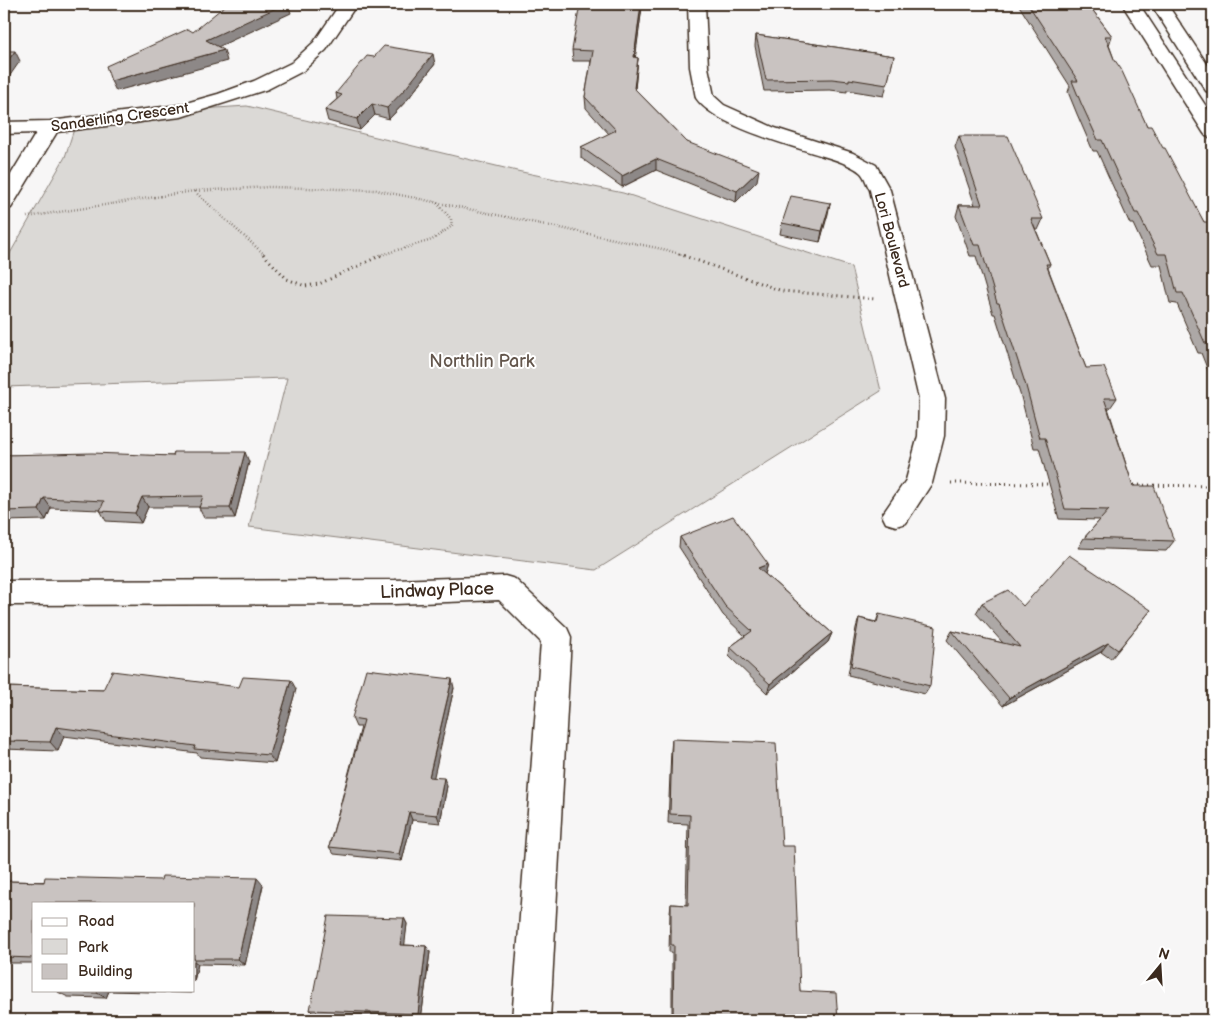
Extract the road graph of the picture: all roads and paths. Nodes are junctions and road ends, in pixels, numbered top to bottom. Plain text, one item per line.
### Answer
1 (348, 4) edge
2 (696, 4) edge
3 (1130, 4) edge
4 (1159, 4) edge
5 (1213, 87) edge
6 (50, 127) junction
7 (4, 128) edge
8 (1213, 132) edge
9 (194, 191) junction
10 (436, 202) junction
11 (4, 203) edge
12 (19, 218) dead end
13 (876, 300) dead end
14 (919, 483) junction
15 (1056, 484) edge
16 (1125, 485) edge
17 (1213, 486) edge
18 (896, 515) dead end
19 (4, 593) edge
20 (531, 1020) edge

1 - 6 street, Sanderling Crescent
2 - 14 street, Lori Boulevard
3 - 8 street
4 - 5 street
6 - 7 street, Sanderling Crescent
6 - 11 street
9 - 10 path
9 - 10 path
9 - 12 path
10 - 13 path
14 - 15 path
14 - 18 street, Lori Boulevard
16 - 17 path
19 - 20 street, Lindway Place

